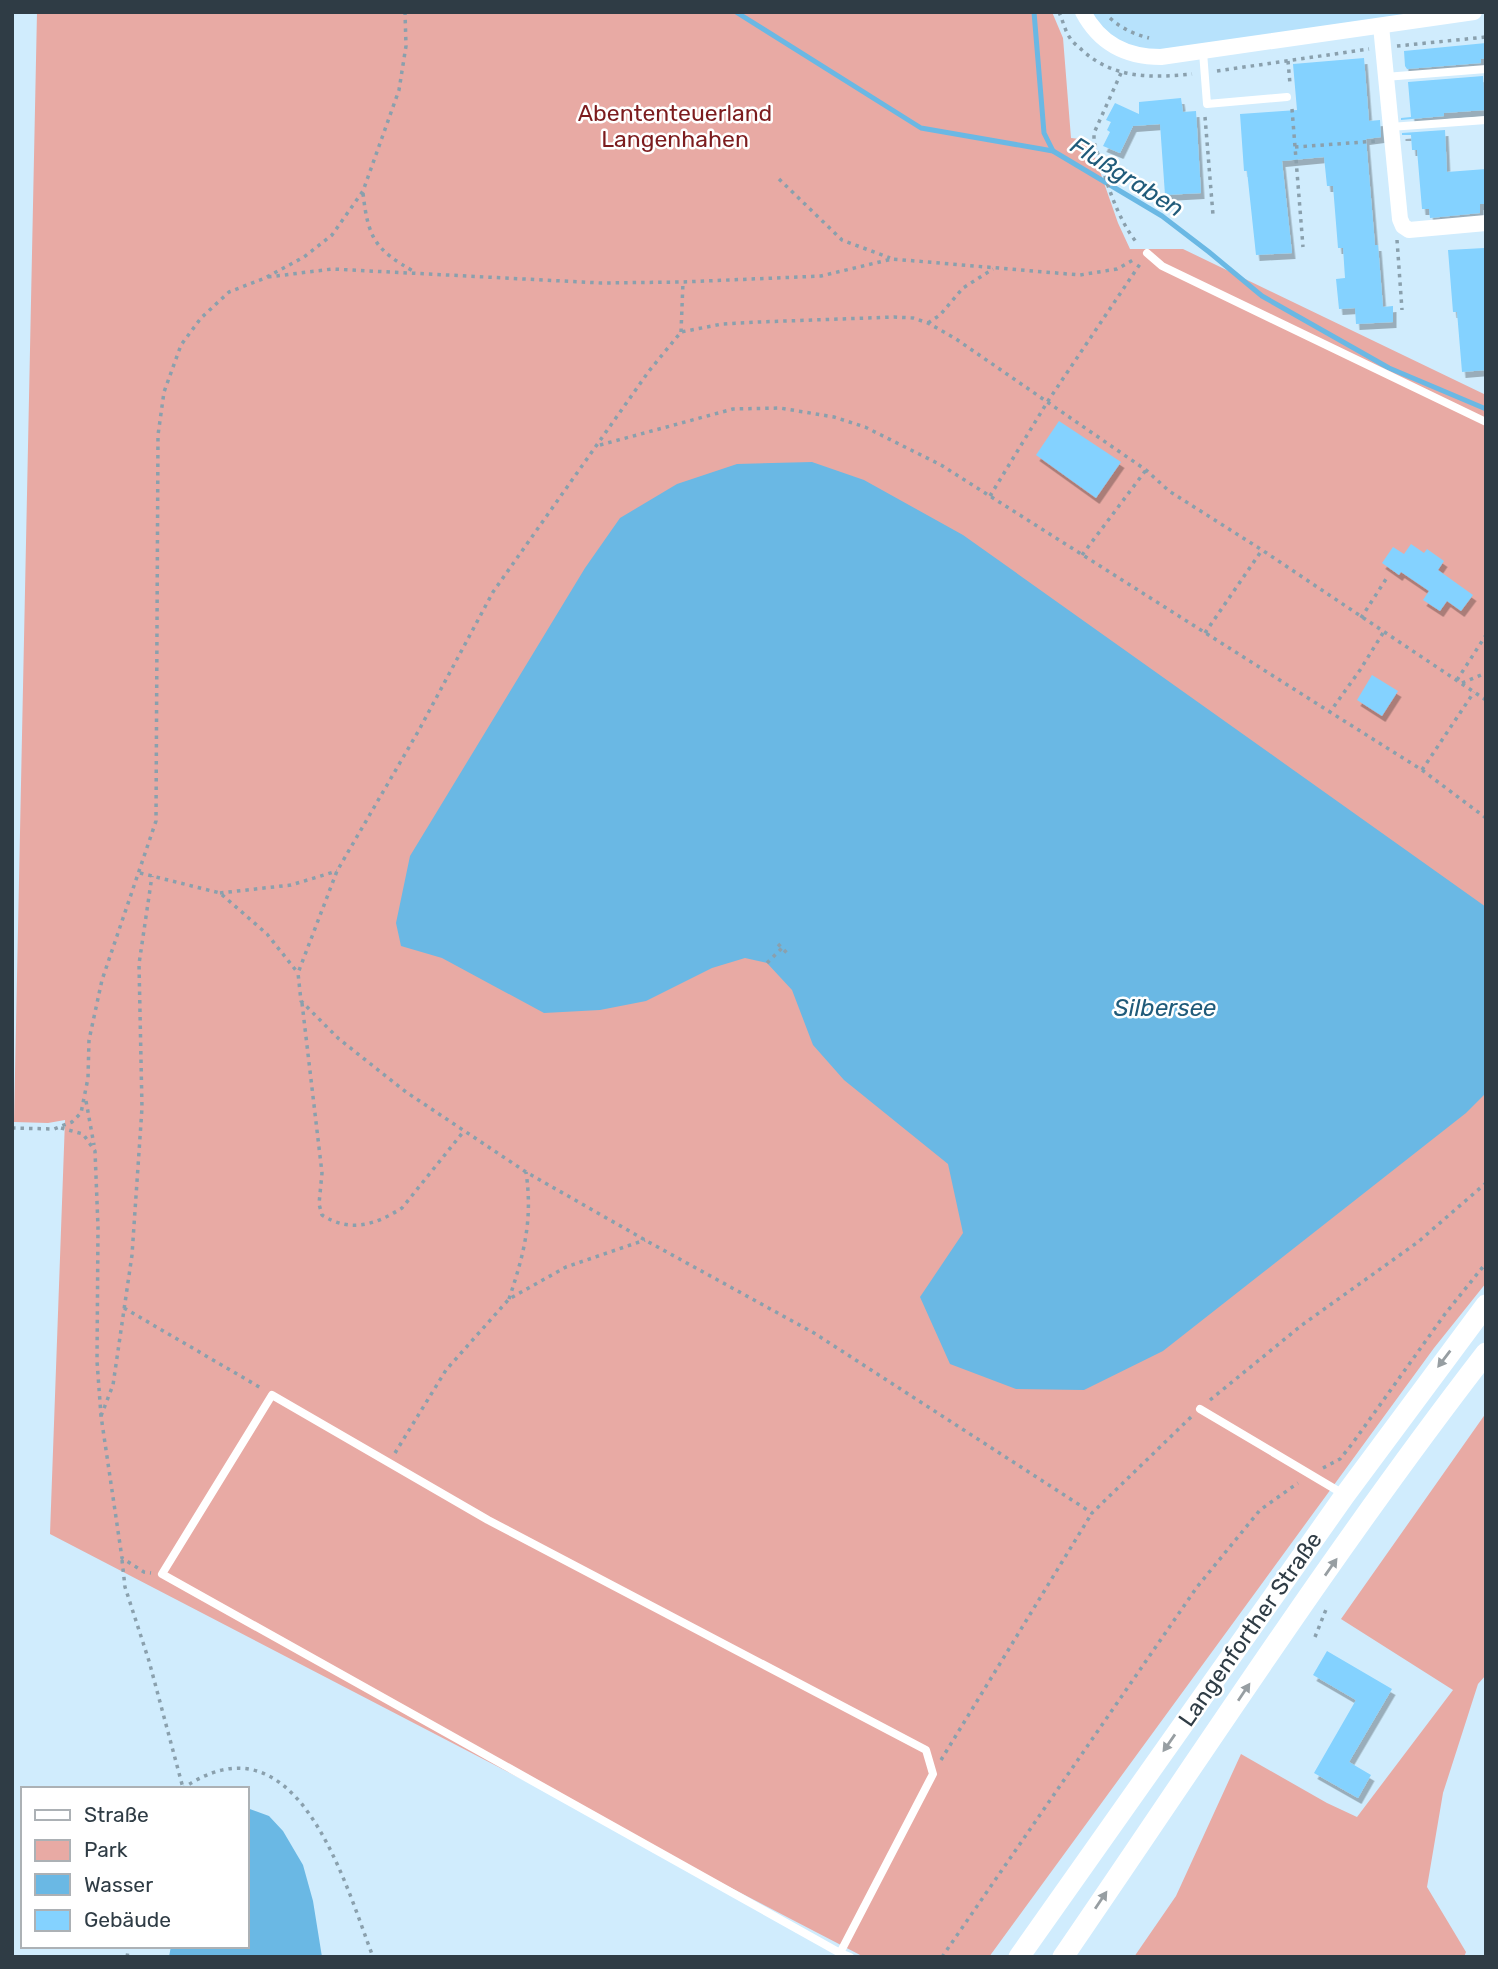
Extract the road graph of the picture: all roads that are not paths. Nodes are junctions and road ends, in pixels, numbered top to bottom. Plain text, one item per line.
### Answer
1 (1083, 12) edge
2 (1474, 12) edge
3 (1381, 26) junction
4 (1203, 52) junction
5 (1486, 69) edge
6 (1385, 77) junction
7 (1289, 97) road end
8 (1486, 120) edge
9 (1391, 133) junction
10 (1486, 223) edge
11 (1147, 253) road end
12 (1486, 422) edge
13 (1486, 1305) edge
14 (1486, 1353) edge
15 (1199, 1409) road end
16 (1345, 1495) junction
17 (840, 1953) junction
18 (850, 1957) edge
19 (1018, 1957) edge
20 (1063, 1957) edge

1 - 4 street
2 - 3 street
3 - 4 street
3 - 6 street
4 - 7 lane
5 - 6 lane
6 - 9 street
8 - 9 lane
9 - 10 street
11 - 12 lane
13 -> 16 main road, Langenforther Straße
20 -> 14 main road, Langenforther Straße
15 - 16 lane
16 -> 19 main road, Langenforther Straße
17 - 17 lane
17 - 18 lane

